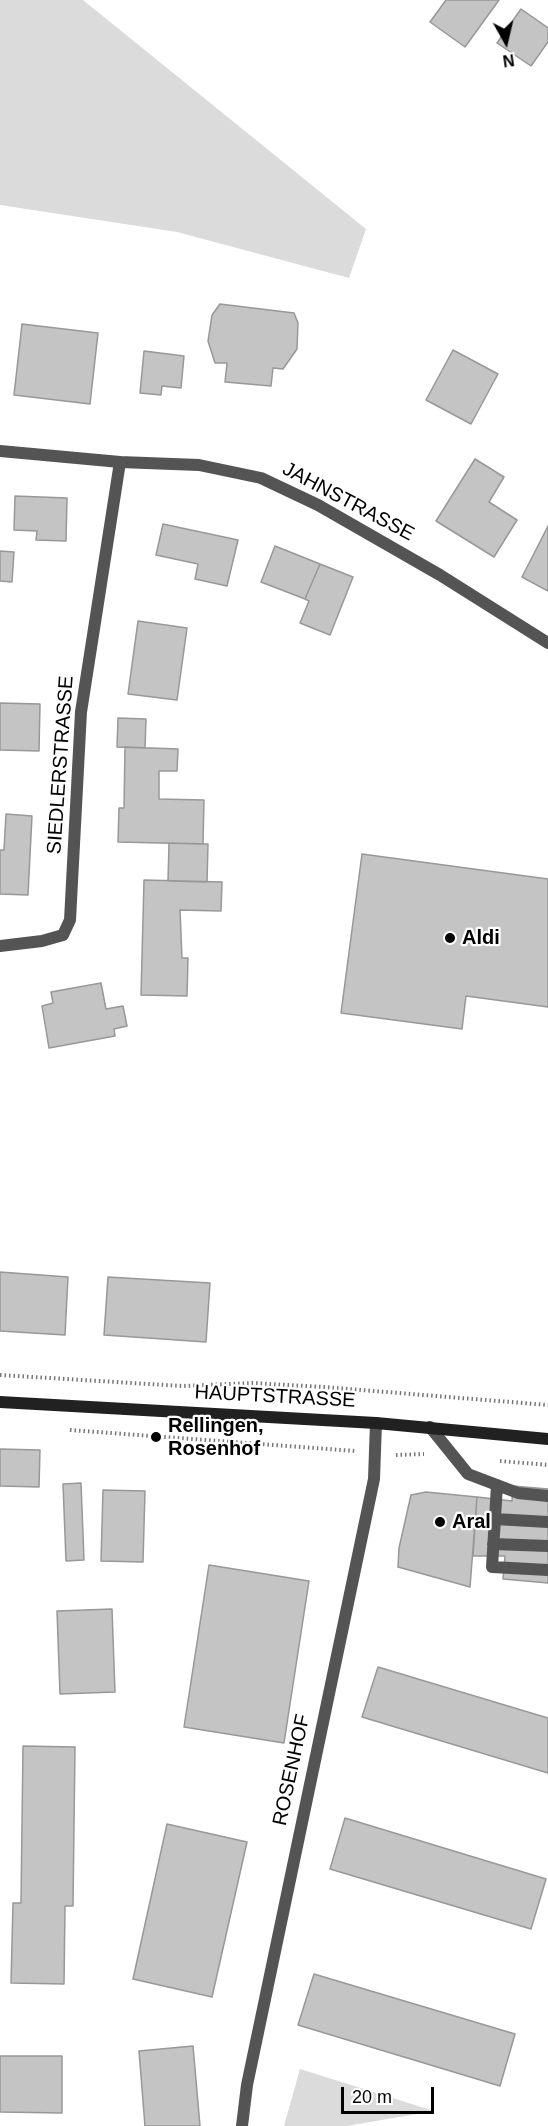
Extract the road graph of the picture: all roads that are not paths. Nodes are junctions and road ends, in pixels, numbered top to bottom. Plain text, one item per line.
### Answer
1 (0, 451) edge
2 (120, 462) junction
3 (548, 642) edge
4 (0, 946) edge
5 (0, 1402) edge
6 (376, 1423) junction
7 (430, 1427) junction
8 (548, 1439) edge
9 (497, 1485) junction
10 (548, 1496) edge
11 (495, 1519) junction
12 (548, 1522) edge
13 (494, 1544) junction
14 (548, 1546) edge
15 (548, 1570) edge
16 (242, 2126) edge

1 - 2 street, JAHNSTRASSE
2 - 3 street, JAHNSTRASSE
2 - 4 street, SIEDLERSTRASSE
5 - 6 main road, HAUPTSTRASSE
6 - 7 main road, HAUPTSTRASSE
6 - 16 street, ROSENHOF
7 - 8 main road, HAUPTSTRASSE
7 - 9 street
9 - 10 street
9 - 11 street
11 - 12 street
11 - 13 street
13 - 14 street
13 - 15 street

